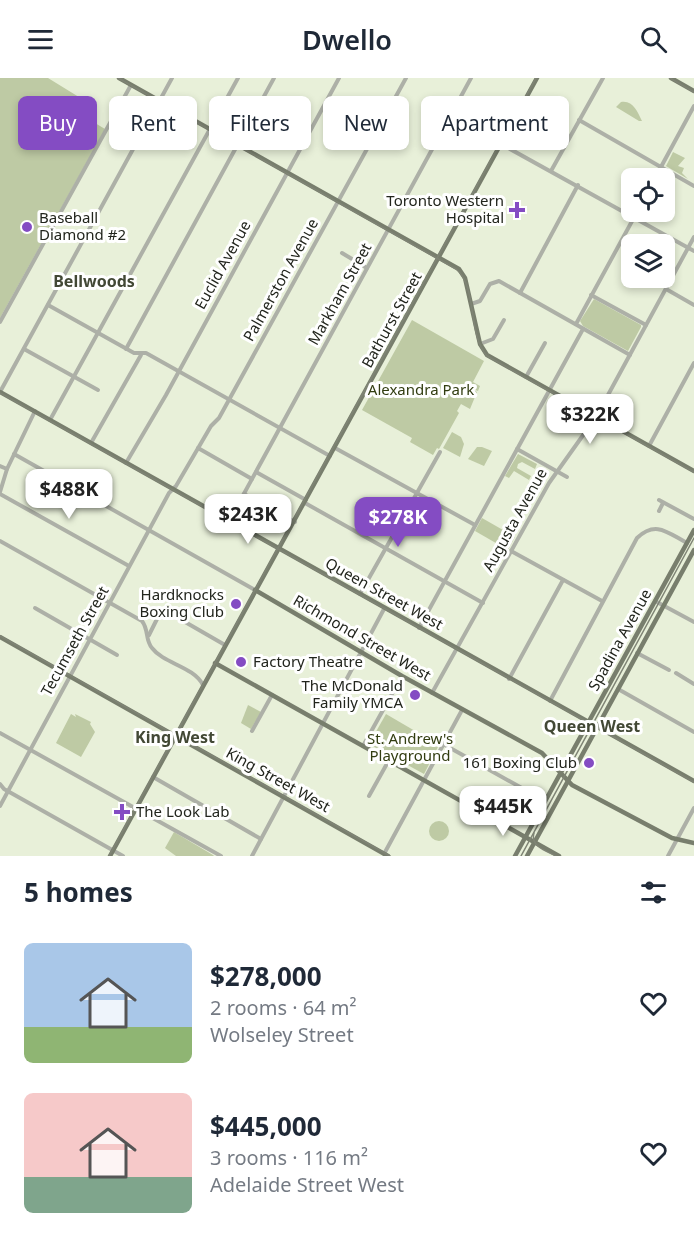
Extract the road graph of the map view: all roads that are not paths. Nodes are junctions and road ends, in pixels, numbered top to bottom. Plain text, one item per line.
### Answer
1 (119, 78) edge
2 (172, 78) edge
3 (238, 78) edge
4 (274, 78) edge
5 (339, 78) edge
6 (406, 78) edge
7 (471, 78) edge
8 (537, 78) edge
9 (603, 78) edge
10 (673, 78) edge
11 (131, 85) junction
12 (694, 91) edge
13 (151, 96) edge
14 (163, 96) edge
15 (228, 96) edge
16 (264, 96) edge
17 (527, 96) edge
18 (694, 106) edge
19 (579, 120) junction
20 (209, 131) edge
21 (133, 150) edge
22 (235, 150) edge
23 (247, 150) edge
24 (498, 150) edge
25 (512, 150) edge
26 (661, 167) junction
27 (551, 171) junction
28 (287, 173) junction
29 (579, 185) junction
30 (694, 186) edge
31 (338, 201) junction
32 (621, 209) edge
33 (631, 222) edge
34 (644, 222) edge
35 (389, 230) junction
36 (694, 237) edge
37 (688, 248) junction
38 (694, 251) edge
39 (342, 253) dead end
40 (440, 258) junction
41 (368, 268) junction
42 (666, 289) junction
43 (520, 294) junction
44 (591, 295) junction
45 (471, 304) junction
46 (48, 305) junction
47 (694, 305) edge
48 (504, 320) dead end
49 (0, 322) edge
50 (576, 324) junction
51 (646, 325) junction
52 (583, 329) junction
53 (98, 334) junction
54 (545, 343) dead end
55 (480, 344) junction
56 (24, 349) junction
57 (126, 349) junction
58 (142, 354) junction
59 (630, 355) junction
60 (694, 363) edge
61 (179, 372) junction
62 (73, 377) junction
63 (526, 378) junction
64 (98, 390) dead end
65 (549, 391) junction
66 (0, 392) edge
67 (229, 400) junction
68 (34, 411) junction
69 (596, 417) junction
70 (50, 420) junction
71 (280, 428) junction
72 (91, 443) junction
73 (649, 446) junction
74 (198, 448) junction
75 (335, 448) junction
76 (517, 449) junction
77 (440, 452) dead end
78 (14, 454) junction
79 (330, 457) junction
80 (126, 463) junction
81 (0, 466) edge
82 (7, 469) junction
83 (557, 471) junction
84 (694, 471) edge
85 (256, 472) junction
86 (567, 477) dead end
87 (252, 479) junction
88 (172, 489) junction
89 (417, 492) junction
90 (0, 493) edge
91 (244, 494) junction
92 (306, 502) junction
93 (659, 511) dead end
94 (694, 519) edge
95 (229, 521) junction
96 (295, 522) junction
97 (475, 525) junction
98 (149, 530) junction
99 (694, 530) edge
100 (0, 541) edge
101 (687, 543) junction
102 (279, 549) junction
103 (386, 549) junction
104 (511, 551) junction
105 (694, 552) edge
106 (129, 566) junction
107 (563, 580) junction
108 (444, 581) junction
109 (255, 590) junction
110 (360, 594) junction
111 (602, 601) junction
112 (655, 601) junction
113 (110, 603) junction
114 (483, 603) junction
115 (664, 606) junction
116 (34, 608) dead end
117 (384, 609) junction
118 (694, 622) edge
119 (418, 628) junction
120 (148, 636) junction
121 (0, 637) edge
122 (90, 639) junction
123 (225, 645) junction
124 (457, 649) junction
125 (637, 652) junction
126 (362, 653) junction
127 (117, 655) dead end
128 (215, 663) junction
129 (669, 670) dead end
130 (675, 673) dead end
131 (70, 676) junction
132 (402, 676) junction
133 (509, 679) junction
134 (694, 684) edge
135 (203, 685) junction
136 (618, 689) junction
137 (432, 693) junction
138 (272, 695) junction
139 (549, 701) junction
140 (462, 710) junction
141 (588, 723) junction
142 (323, 724) junction
143 (597, 728) junction
144 (252, 732) dead end
145 (694, 732) edge
146 (0, 733) edge
147 (175, 736) junction
148 (443, 744) junction
149 (363, 746) junction
150 (30, 750) junction
151 (388, 760) junction
152 (560, 774) junction
153 (153, 777) junction
154 (424, 780) junction
155 (568, 781) junction
156 (694, 781) edge
157 (0, 784) edge
158 (8, 791) junction
159 (369, 796) dead end
160 (284, 797) junction
161 (546, 801) junction
162 (0, 806) edge
163 (694, 808) edge
164 (136, 809) junction
165 (526, 838) junction
166 (261, 839) junction
167 (676, 839) junction
168 (534, 843) junction
169 (694, 843) edge
170 (113, 850) junction
171 (386, 855) edge
172 (110, 856) edge
173 (123, 856) edge
174 (221, 856) edge
175 (252, 856) edge
176 (515, 856) edge
177 (528, 856) edge
178 (558, 856) edge
179 (668, 856) edge

1 - 11 main road
2 - 14 street
3 - 15 street
4 - 16 street
5 - 28 street, Euclid Avenue
6 - 31 street, Palmerston Avenue
7 - 35 street, Markham Street
8 - 17 main road, Bathurst Street
9 - 19 street
10 - 12 main road
11 - 13 main road
11 - 49 street
18 - 26 street
19 - 26 street
19 - 27 street
20 - 53 street
21 - 46 street
22 - 57 street
23 - 28 main road
24 - 40 main road, Bathurst Street
25 - 27 street
26 - 30 street
27 - 29 street
28 - 31 main road
28 - 61 street, Euclid Avenue
29 - 32 street
29 - 43 street
31 - 35 main road
31 - 67 street, Palmerston Avenue
33 - 44 street
34 - 37 street
35 - 40 main road
35 - 41 street, Markham Street
36 - 37 street, Augusta Avenue
37 - 38 street
37 - 42 street, Augusta Avenue
39 - 41 street
40 - 45 main road
40 - 75 main road, Bathurst Street
41 - 71 street, Markham Street
42 - 47 street
42 - 51 street, Augusta Avenue
43 - 45 street
43 - 50 street
44 - 50 street
44 - 51 street
45 - 55 main road
46 - 53 street
46 - 56 street
48 - 55 street
50 - 52 street
51 - 59 street, Augusta Avenue
52 - 59 street
52 - 65 street
53 - 57 street
53 - 62 street
54 - 63 street
55 - 63 main road
56 - 62 street
56 - 66 street
57 - 58 street
58 - 61 street
58 - 72 street
59 - 69 street, Augusta Avenue
60 - 73 street
61 - 67 street
61 - 80 street, Euclid Avenue
62 - 64 street
62 - 70 street
63 - 65 main road
65 - 69 main road
65 - 76 street
66 - 68 main road, Queen Street West
67 - 71 street
67 - 74 street, Palmerston Avenue
68 - 70 main road, Queen Street West
68 - 78 street
69 - 73 main road
69 - 83 street, Augusta Avenue
70 - 72 main road, Queen Street West
71 - 79 street
71 - 85 street, Markham Street
72 - 80 main road, Queen Street West
73 - 84 main road
74 - 87 street
74 - 88 street, Palmerston Avenue
75 - 79 main road, Bathurst Street
75 - 89 street
76 - 83 street
76 - 97 street
77 - 89 street
78 - 82 street
78 - 98 street, Richmond Street West
79 - 92 main road, Bathurst Street
80 - 88 main road, Queen Street West
81 - 82 street
82 - 90 street
83 - 86 street
83 - 104 street, Augusta Avenue
85 - 87 street, Markham Street
85 - 92 street
87 - 91 street, Markham Street
88 - 95 main road, Queen Street West
88 - 98 street, Tecumseth Street
89 - 97 street
89 - 103 street
90 - 106 street
91 - 95 street, Markham Street
91 - 96 street
92 - 96 main road, Bathurst Street
92 - 103 street
93 - 94 street
95 - 102 main road, Queen Street West
96 - 102 main road, Bathurst Street
97 - 108 street
98 - 106 street, Tecumseth Street
98 - 109 street, Richmond Street West
99 - 101 main road, Spadina Avenue
100 - 113 street
101 - 111 street
101 - 112 main road, Spadina Avenue
102 - 109 main road, Bathurst Street
102 - 110 main road, Queen Street West
103 - 108 street
103 - 110 street
104 - 107 street
104 - 114 street, Augusta Avenue
105 - 115 main road, Spadina Avenue
106 - 113 street, Tecumseth Street
107 - 111 street
107 - 133 street
108 - 114 street
108 - 119 street
109 - 123 main road, Bathurst Street
109 - 126 main road, Richmond Street West
110 - 117 main road, Queen Street West
111 - 139 street
112 - 115 street
112 - 141 main road, Spadina Avenue
113 - 120 street
113 - 122 street, Tecumseth Street
114 - 124 street, Augusta Avenue
115 - 118 street
115 - 125 main road, Spadina Avenue
116 - 122 street
117 - 119 main road, Queen Street West
117 - 126 street
119 - 124 main road, Queen Street West
120 - 123 street
120 - 135 street
121 - 131 main road, King Street West
122 - 127 street
122 - 131 street, Tecumseth Street
123 - 128 main road, Bathurst Street
124 - 133 main road, Queen Street West
124 - 137 street, Augusta Avenue
125 - 129 street
125 - 136 main road, Spadina Avenue
126 - 132 main road, Richmond Street West
126 - 142 street
128 - 135 main road, Bathurst Street
128 - 138 main road
130 - 134 street
131 - 147 main road, King Street West
131 - 150 street, Tecumseth Street
132 - 137 main road, Richmond Street West
132 - 149 street
133 - 139 main road, Queen Street West
135 - 147 main road, Bathurst Street
136 - 143 main road, Spadina Avenue
136 - 145 street
137 - 140 main road, Richmond Street West
138 - 142 main road
138 - 144 street
139 - 141 main road, Queen Street West
140 - 148 street
140 - 152 main road, Richmond Street West
141 - 143 main road, Queen Street West
141 - 152 main road, Spadina Avenue
142 - 149 main road
142 - 160 street
143 - 155 main road, Spadina Avenue
143 - 156 main road, Queen Street West
146 - 150 street
147 - 153 main road, Bathurst Street
147 - 160 main road, King Street West
148 - 154 street
148 - 161 street
149 - 151 main road
150 - 158 street, Tecumseth Street
150 - 164 street
151 - 154 main road
151 - 159 street
152 - 155 main road, Richmond Street West
152 - 161 main road, Spadina Avenue
153 - 164 main road, Bathurst Street
153 - 166 street
154 - 165 main road
154 - 171 street
155 - 167 main road, Richmond Street West
155 - 168 main road, Spadina Avenue
157 - 158 street
158 - 162 street, Tecumseth Street
158 - 170 street
160 - 166 street
160 - 171 main road, King Street West
161 - 165 main road, Spadina Avenue
163 - 167 street
164 - 170 main road, Bathurst Street
164 - 174 street
165 - 168 main road
165 - 176 main road, Spadina Avenue
166 - 175 street
167 - 169 main road, Richmond Street West
167 - 179 street
168 - 177 main road, Spadina Avenue
168 - 178 main road
170 - 172 main road, Bathurst Street
170 - 173 street

